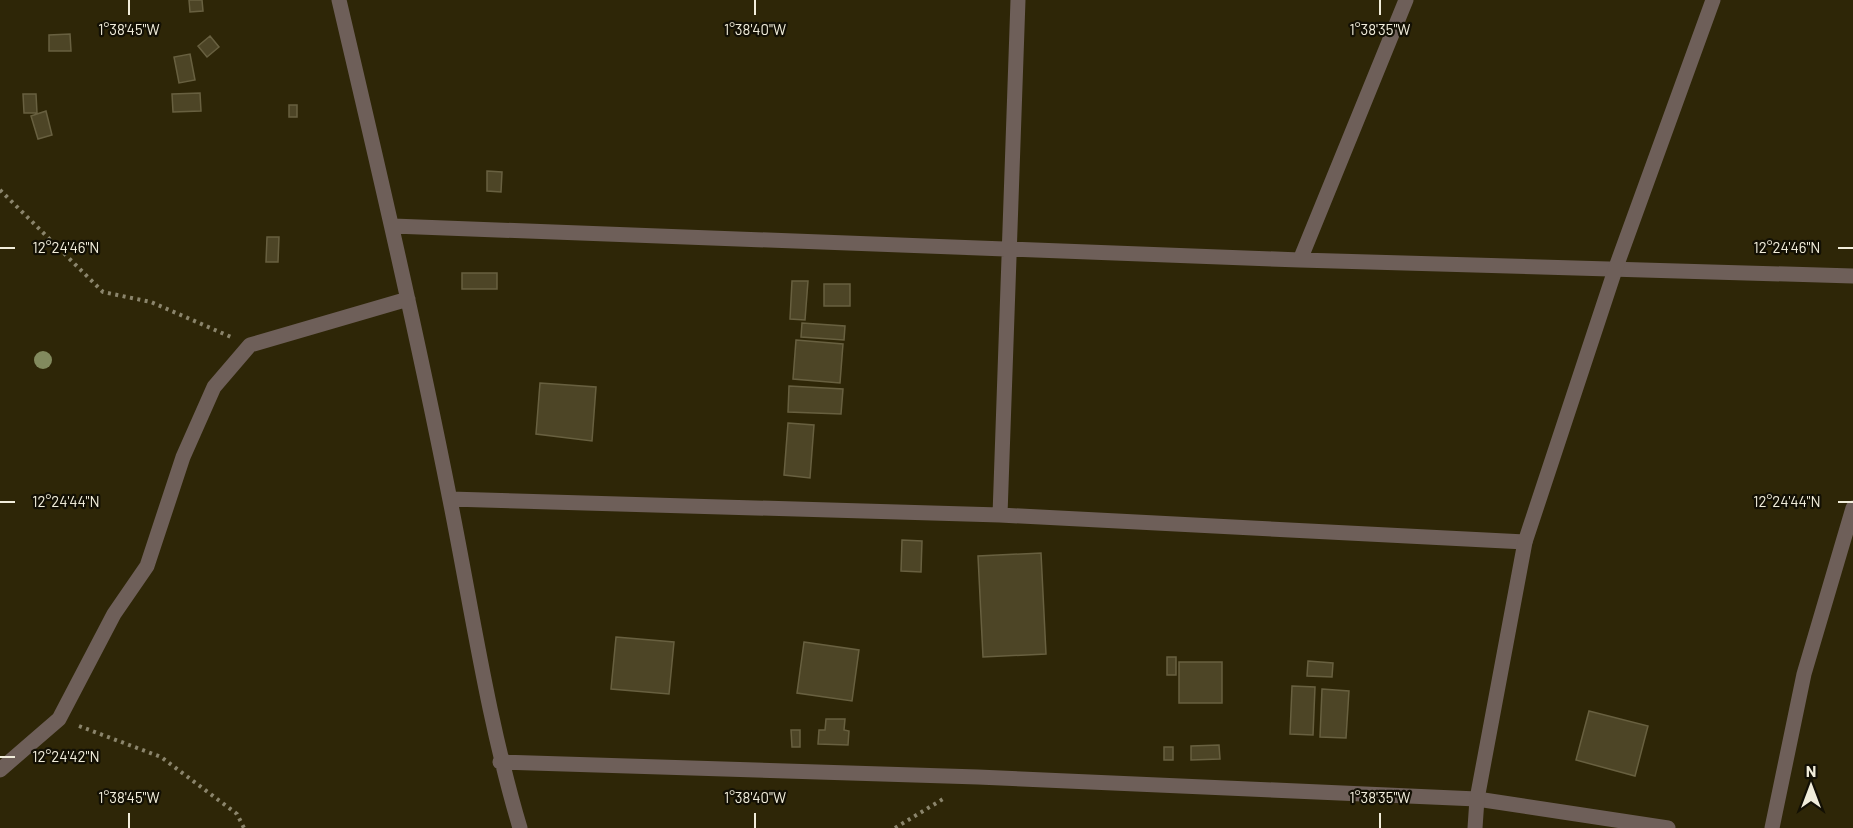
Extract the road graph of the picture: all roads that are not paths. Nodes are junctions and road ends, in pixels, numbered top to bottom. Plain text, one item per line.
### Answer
1 (339, 0) edge
2 (1018, 0) edge
3 (1406, 0) edge
4 (1713, 0) edge
5 (393, 226) junction
6 (1011, 249) junction
7 (1300, 260) junction
8 (1616, 267) junction
9 (1853, 276) edge
10 (408, 299) junction
11 (450, 499) junction
12 (1853, 508) edge
13 (1000, 515) junction
14 (1525, 542) junction
15 (500, 762) junction
16 (0, 770) edge
17 (1477, 799) junction
18 (520, 828) edge
19 (1475, 828) edge
20 (1668, 828) edge
21 (1772, 828) edge

1 - 5 street
2 - 6 street
3 - 7 street
4 - 8 street
5 - 6 street
5 - 10 street
6 - 7 street
6 - 13 street
7 - 8 street
8 - 9 street
8 - 14 street
10 - 11 street
10 - 16 street
11 - 13 street
11 - 15 street
12 - 21 street
13 - 14 street
14 - 17 street
15 - 17 street
15 - 18 street
17 - 19 street
17 - 20 street

